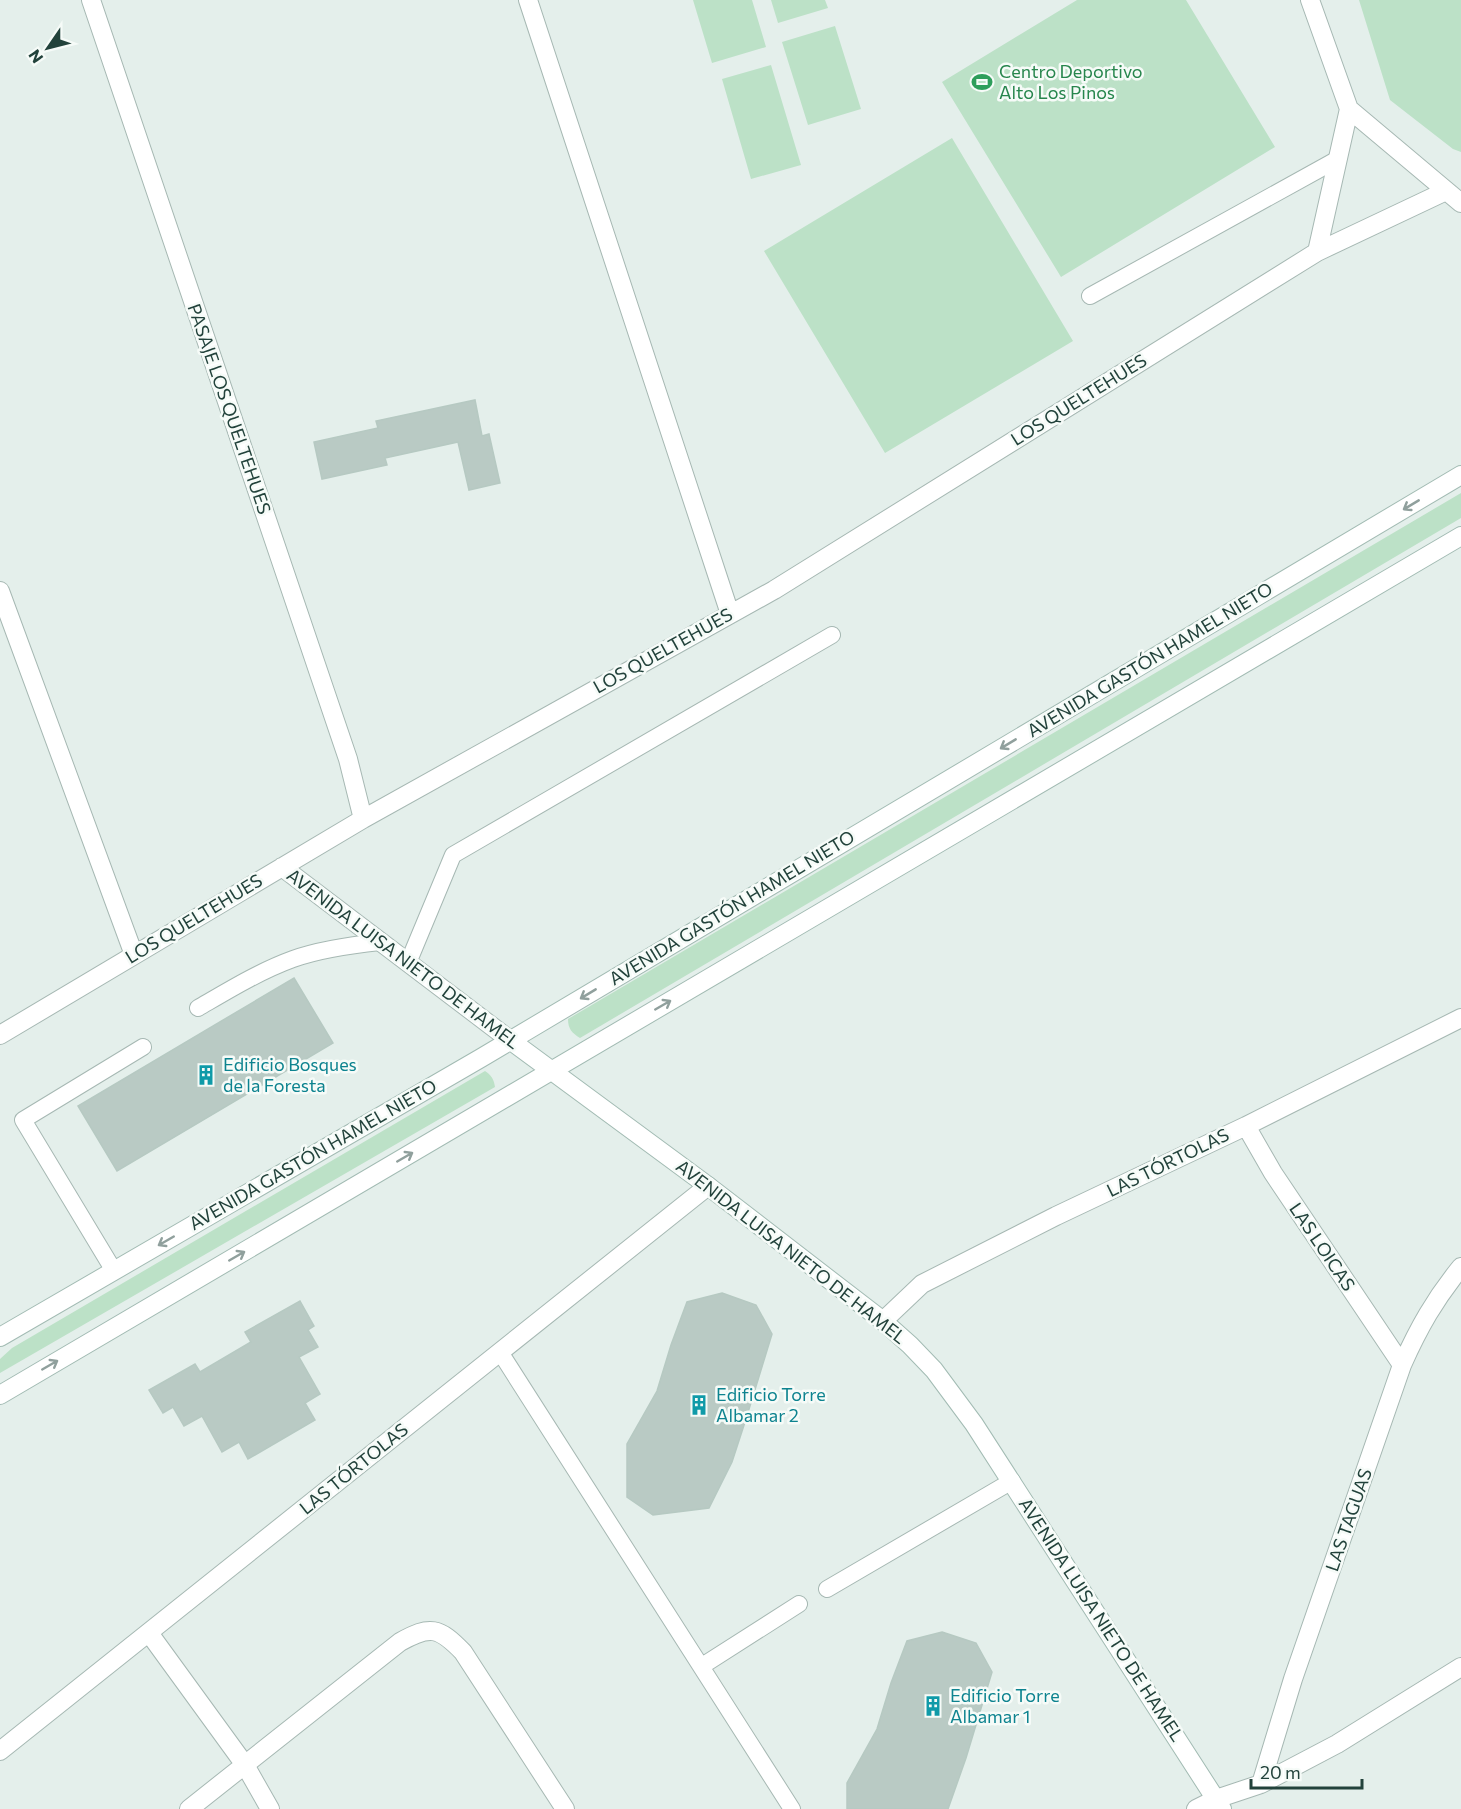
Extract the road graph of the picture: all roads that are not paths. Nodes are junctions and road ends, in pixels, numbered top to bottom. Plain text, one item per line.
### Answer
1 (91, 0) edge
2 (528, 0) edge
3 (1310, 0) edge
4 (1349, 109) junction
5 (1338, 159) junction
6 (1446, 191) junction
7 (1461, 203) edge
8 (1317, 252) junction
9 (1090, 296) dead end
10 (1461, 475) edge
11 (1461, 536) edge
12 (0, 591) edge
13 (730, 614) junction
14 (832, 634) dead end
15 (363, 819) junction
16 (282, 867) junction
17 (380, 942) junction
18 (134, 955) junction
19 (408, 963) junction
20 (198, 1008) dead end
21 (1461, 1018) edge
22 (0, 1035) edge
23 (510, 1041) junction
24 (143, 1047) dead end
25 (551, 1071) junction
26 (1246, 1126) junction
27 (708, 1186) junction
28 (1461, 1267) edge
29 (114, 1270) junction
30 (883, 1321) junction
31 (0, 1337) edge
32 (500, 1352) junction
33 (1402, 1365) junction
34 (0, 1395) edge
35 (1012, 1481) junction
36 (827, 1588) dead end
37 (799, 1604) dead end
38 (148, 1633) junction
39 (702, 1666) junction
40 (1461, 1666) edge
41 (0, 1751) edge
42 (245, 1765) junction
43 (1261, 1784) junction
44 (1219, 1804) edge
45 (189, 1809) edge
46 (270, 1809) edge
47 (565, 1809) edge
48 (792, 1809) edge
49 (1196, 1809) edge

1 - 15 street, PASAJE LOS QUELTEHUES
2 - 13 street
3 - 4 street
4 - 5 street
4 - 6 street
5 - 8 street
5 - 9 lane
6 - 7 street
6 - 8 street, LOS QUELTEHUES
8 - 13 street, LOS QUELTEHUES
10 -> 23 street, AVENIDA GASTÓN HAMEL NIETO
25 -> 11 street
12 - 18 street
13 - 15 street, LOS QUELTEHUES
14 - 19 lane
15 - 16 street, LOS QUELTEHUES
16 - 17 street, AVENIDA LUISA NIETO DE HAMEL
16 - 18 street, LOS QUELTEHUES
17 - 19 street, AVENIDA LUISA NIETO DE HAMEL
17 - 20 lane
18 - 22 street, LOS QUELTEHUES
19 - 23 street, AVENIDA LUISA NIETO DE HAMEL
21 - 26 street, LAS TÓRTOLAS
23 - 25 street, AVENIDA LUISA NIETO DE HAMEL
23 -> 29 street, AVENIDA GASTÓN HAMEL NIETO
24 - 29 lane
25 - 27 street, AVENIDA LUISA NIETO DE HAMEL
34 -> 25 street
26 - 30 street, LAS TÓRTOLAS
26 - 33 street, LAS LOICAS
27 - 30 street, AVENIDA LUISA NIETO DE HAMEL
27 - 32 street, LAS TÓRTOLAS
28 - 33 street, LAS TAGUAS
29 - 31 street, AVENIDA GASTÓN HAMEL NIETO
30 - 35 street, AVENIDA LUISA NIETO DE HAMEL
32 - 38 street, LAS TÓRTOLAS
32 - 39 lane
33 - 43 street, LAS TAGUAS
35 - 36 lane
35 - 44 street, AVENIDA LUISA NIETO DE HAMEL
37 - 39 lane
38 - 41 street, LAS TÓRTOLAS
38 - 42 street
39 - 48 lane
40 - 43 street
42 - 45 street
42 - 46 street
42 - 47 street
43 - 44 street
44 - 49 street

